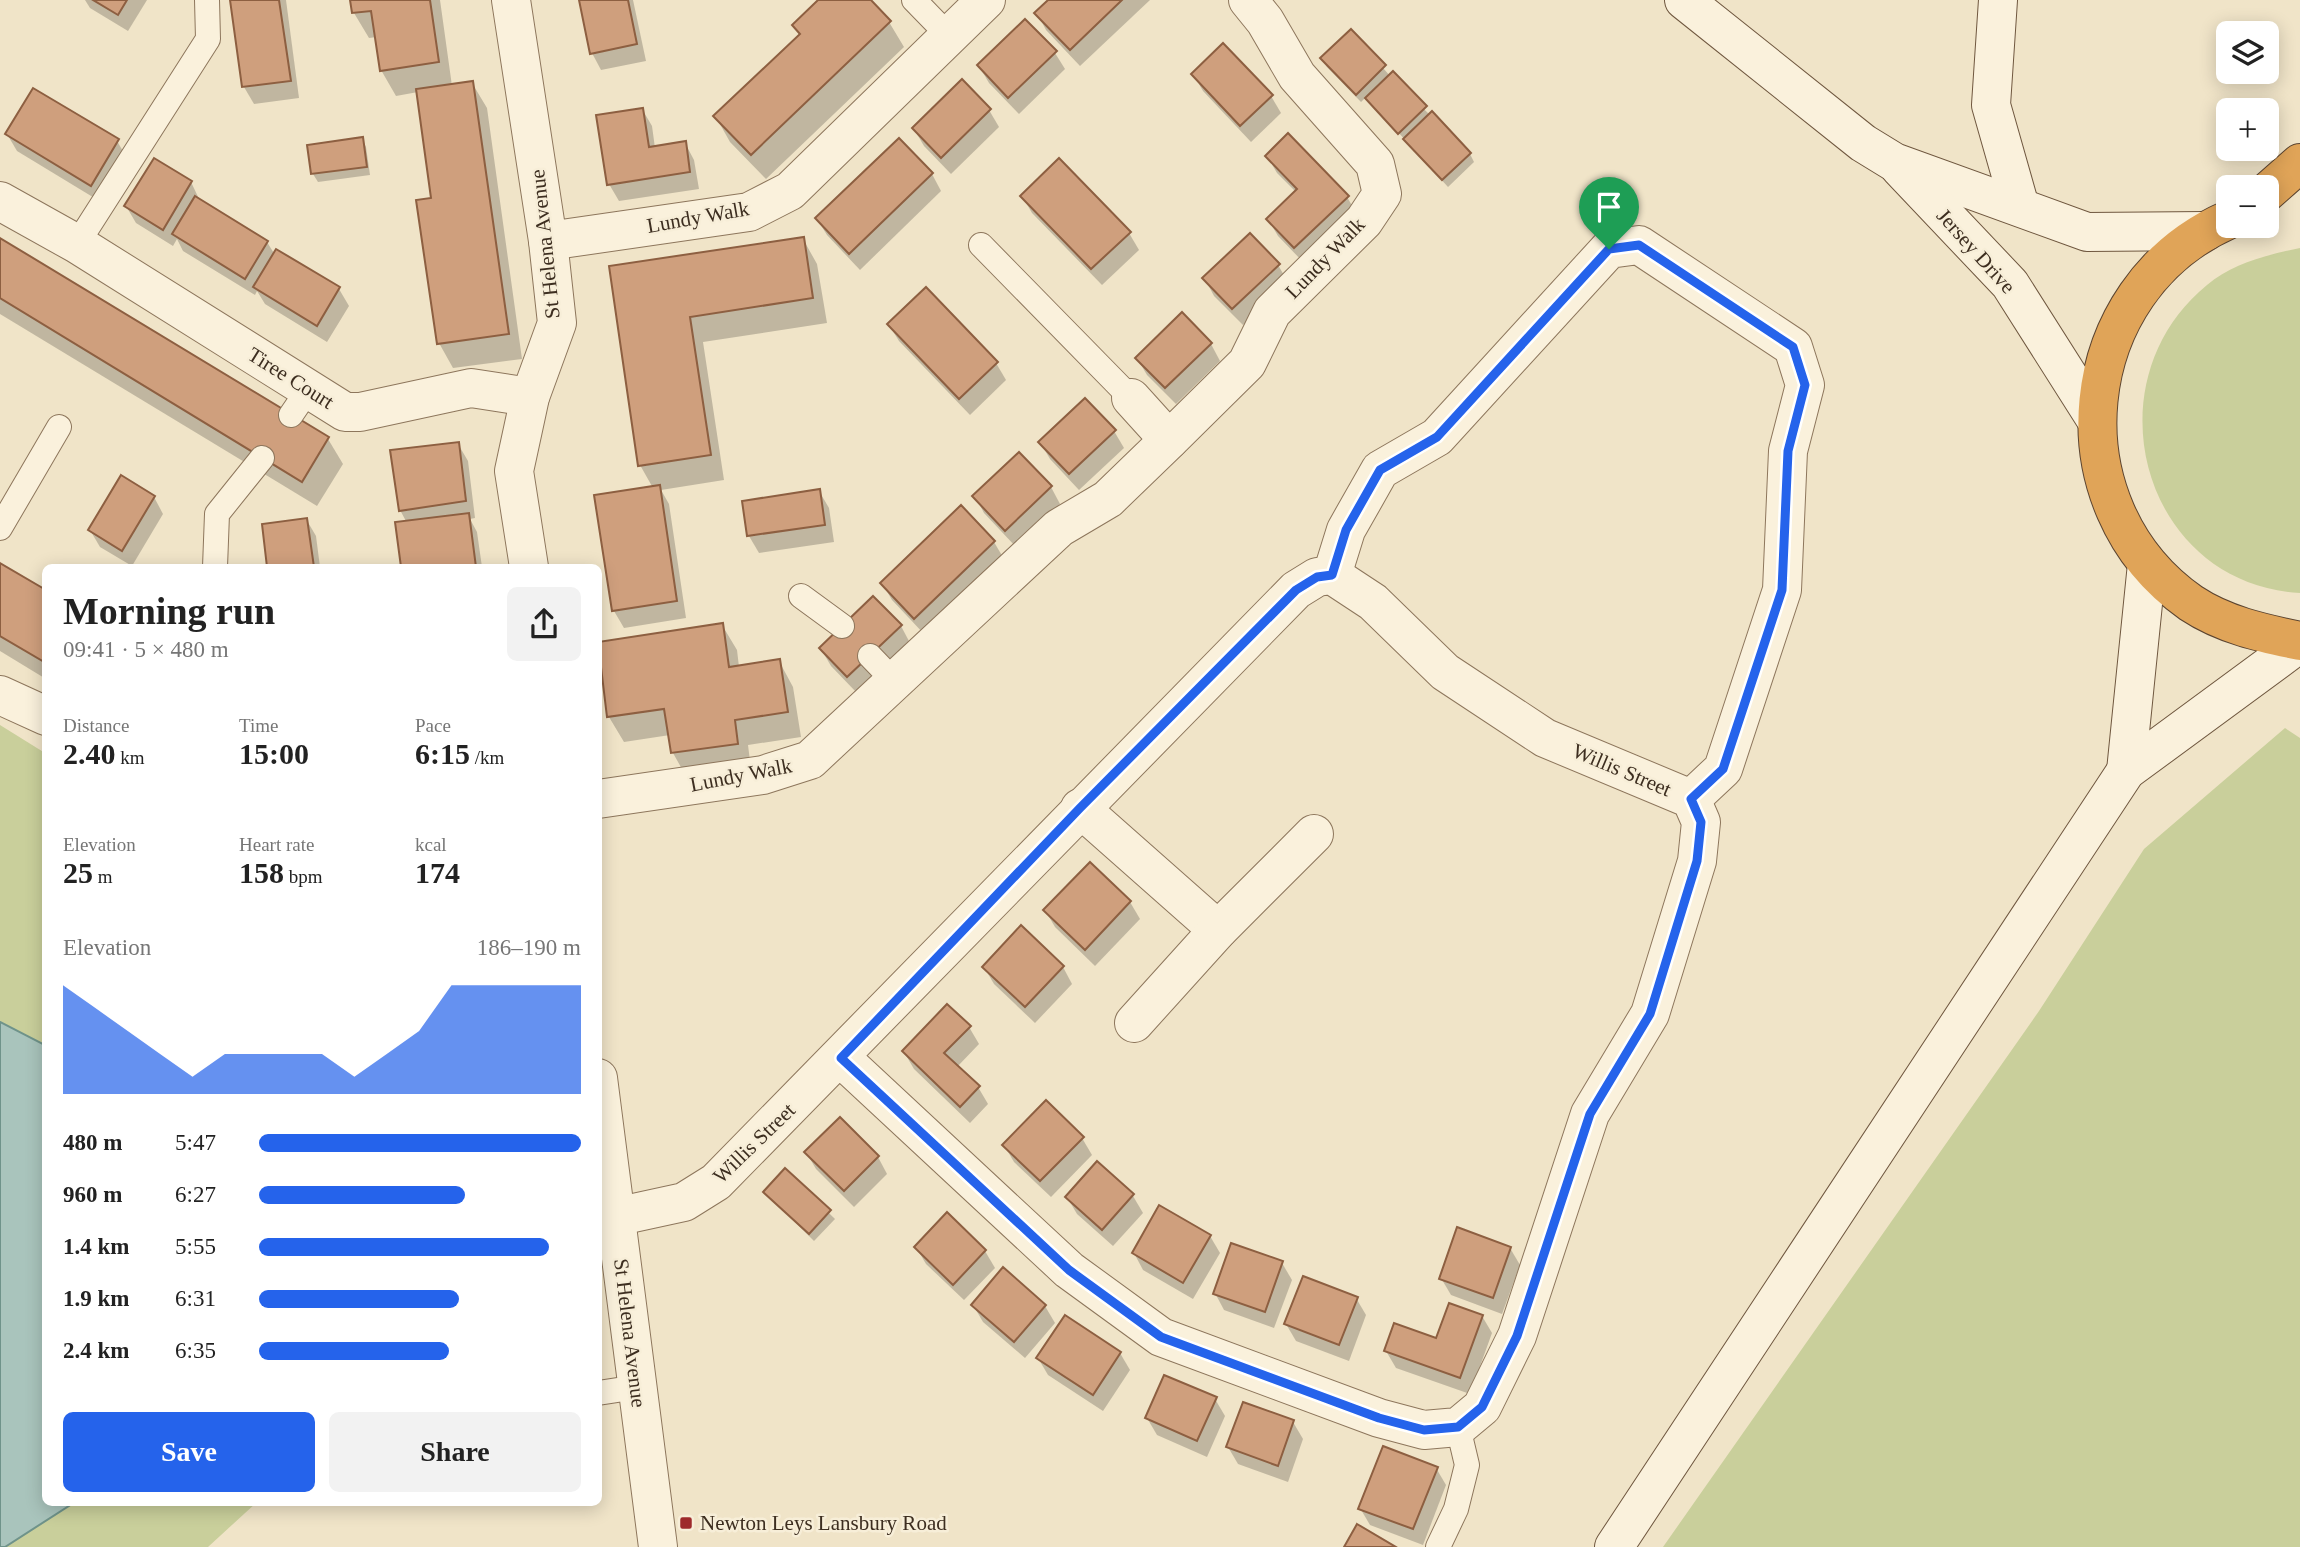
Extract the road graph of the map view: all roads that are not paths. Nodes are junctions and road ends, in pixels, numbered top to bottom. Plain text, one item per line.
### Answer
1 (207, 0) edge
2 (511, 0) edge
3 (914, 0) edge
4 (986, 0) edge
5 (1248, 0) edge
6 (1684, 0) edge
7 (1998, 1) edge
8 (949, 36) junction
9 (1894, 162) junction
10 (2300, 163) edge
11 (2279, 182) edge
12 (0, 201) edge
13 (2300, 204) edge
14 (2020, 207) junction
15 (2279, 208) edge
16 (2216, 226) edge
17 (2216, 227) edge
18 (548, 241) junction
19 (77, 244) junction
20 (981, 245) dead end
21 (530, 397) junction
22 (1131, 398) joint
23 (2095, 418) junction
24 (60, 427) dead end
25 (1169, 440) junction
26 (262, 458) dead end
27 (0, 528) edge
28 (215, 564) edge
29 (529, 564) edge
30 (2147, 564) junction
31 (1332, 575) junction
32 (801, 596) dead end
33 (842, 626) dead end
34 (2300, 642) edge
35 (0, 695) edge
36 (42, 714) edge
37 (2126, 771) junction
38 (602, 798) edge
39 (1691, 799) junction
40 (1080, 808) junction
41 (1314, 834) dead end
42 (1217, 930) junction
43 (1134, 1023) dead end
44 (841, 1058) junction
45 (602, 1111) edge
46 (615, 1217) junction
47 (637, 1387) junction
48 (602, 1392) edge
49 (1458, 1427) junction
50 (658, 1547) edge
51 (1438, 1547) edge
52 (1614, 1547) edge

1 - 19 lane
2 - 18 street, St Helena Avenue
3 - 8 lane
4 - 8 street, Lundy Walk
5 - 25 street, Lundy Walk
6 - 9 street, Jersey Drive
7 - 14 street
8 - 18 street, Lundy Walk
9 - 14 street, Jersey Drive
9 - 23 street, Jersey Drive
10 - 11 highway
12 - 19 street, Tiree Court
13 - 15 highway
14 - 16 street, Jersey Drive
17 - 23 highway
18 - 21 street, St Helena Avenue
19 - 21 street, Tiree Court
20 - 22 lane
21 - 29 street, St Helena Avenue
22 - 25 street
23 - 30 highway
24 - 27 lane
25 - 38 street, Lundy Walk
26 - 28 lane
30 - 34 highway
30 - 37 street
31 - 39 street, Willis Street
31 - 39 street
31 - 40 street, Willis Street
32 - 33 lane
34 - 37 street
35 - 36 street
37 - 52 street
39 - 49 street, Willis Street
40 - 42 street
40 - 44 street, Willis Street
41 - 42 street
42 - 43 street
44 - 46 street, Willis Street
44 - 49 street
45 - 46 street, St Helena Avenue
46 - 47 street, St Helena Avenue
47 - 48 lane
47 - 50 street, St Helena Avenue
49 - 51 lane

